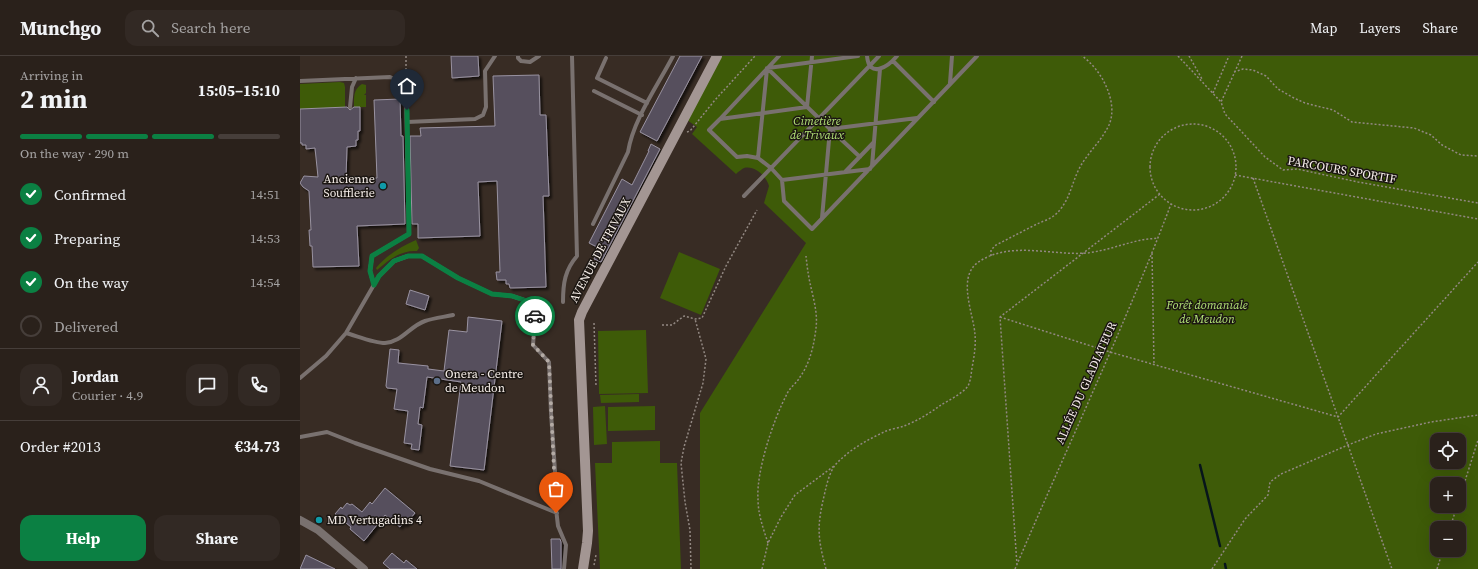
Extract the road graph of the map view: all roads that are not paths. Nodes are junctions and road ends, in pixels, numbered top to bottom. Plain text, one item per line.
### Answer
1 (495, 56) edge
2 (518, 56) edge
3 (539, 56) edge
4 (572, 56) edge
5 (673, 56) edge
6 (717, 56) edge
7 (779, 56) edge
8 (812, 56) edge
9 (858, 56) edge
10 (867, 56) edge
11 (879, 56) edge
12 (897, 56) edge
13 (952, 56) edge
14 (977, 56) edge
15 (606, 58) dead end
16 (893, 61) junction
17 (812, 62) junction
18 (870, 66) junction
19 (767, 68) junction
20 (880, 69) junction
21 (356, 78) junction
22 (300, 81) edge
23 (950, 84) junction
24 (594, 91) dead end
25 (934, 102) junction
26 (647, 103) junction
27 (807, 106) junction
28 (350, 107) dead end
29 (763, 114) junction
30 (642, 115) junction
31 (917, 118) junction
32 (720, 119) junction
33 (819, 119) junction
34 (407, 122) junction
35 (876, 123) junction
36 (830, 129) junction
37 (874, 142) junction
38 (860, 157) junction
39 (758, 158) junction
40 (772, 168) junction
41 (871, 168) junction
42 (845, 172) junction
43 (826, 174) junction
44 (782, 180) junction
45 (744, 196) dead end
46 (822, 219) junction
47 (592, 224) dead end
48 (374, 285) junction
49 (563, 302) dead end
50 (453, 315) dead end
51 (346, 333) junction
52 (300, 378) edge
53 (300, 437) edge
54 (556, 513) junction
55 (300, 520) edge
56 (364, 569) edge
57 (564, 569) edge
58 (583, 569) edge

1 - 34 lane
2 - 3 lane
4 - 49 lane
5 - 26 lane
6 - 58 main road, AVENUE DE TRIVAUX
7 - 19 lane
8 - 17 lane
9 - 17 lane
10 - 18 lane
11 - 18 lane
12 - 16 lane
13 - 23 lane
14 - 23 lane
15 - 26 lane
16 - 20 lane
16 - 25 lane
17 - 19 lane
17 - 27 lane
18 - 20 lane
18 - 33 lane
19 - 27 lane
19 - 29 lane
19 - 32 lane
20 - 35 lane
21 - 22 lane
21 - 28 lane
21 - 34 lane
23 - 25 lane
24 - 30 lane
25 - 31 lane
26 - 30 lane
27 - 29 lane
27 - 33 lane
29 - 32 lane
29 - 39 lane
30 - 47 lane
31 - 35 lane
31 - 41 lane
32 - 39 lane
33 - 36 lane
33 - 40 lane
34 - 48 lane
35 - 36 lane
35 - 37 lane
36 - 38 lane
36 - 43 lane
37 - 38 lane
37 - 41 lane
38 - 42 lane
39 - 40 lane
40 - 44 lane
40 - 45 lane
41 - 42 lane
41 - 46 lane
42 - 43 lane
43 - 44 lane
43 - 46 lane
44 - 46 lane
48 - 51 lane
48 - 54 lane
50 - 51 lane
51 - 52 lane
53 - 54 lane
54 - 57 lane
55 - 56 street

